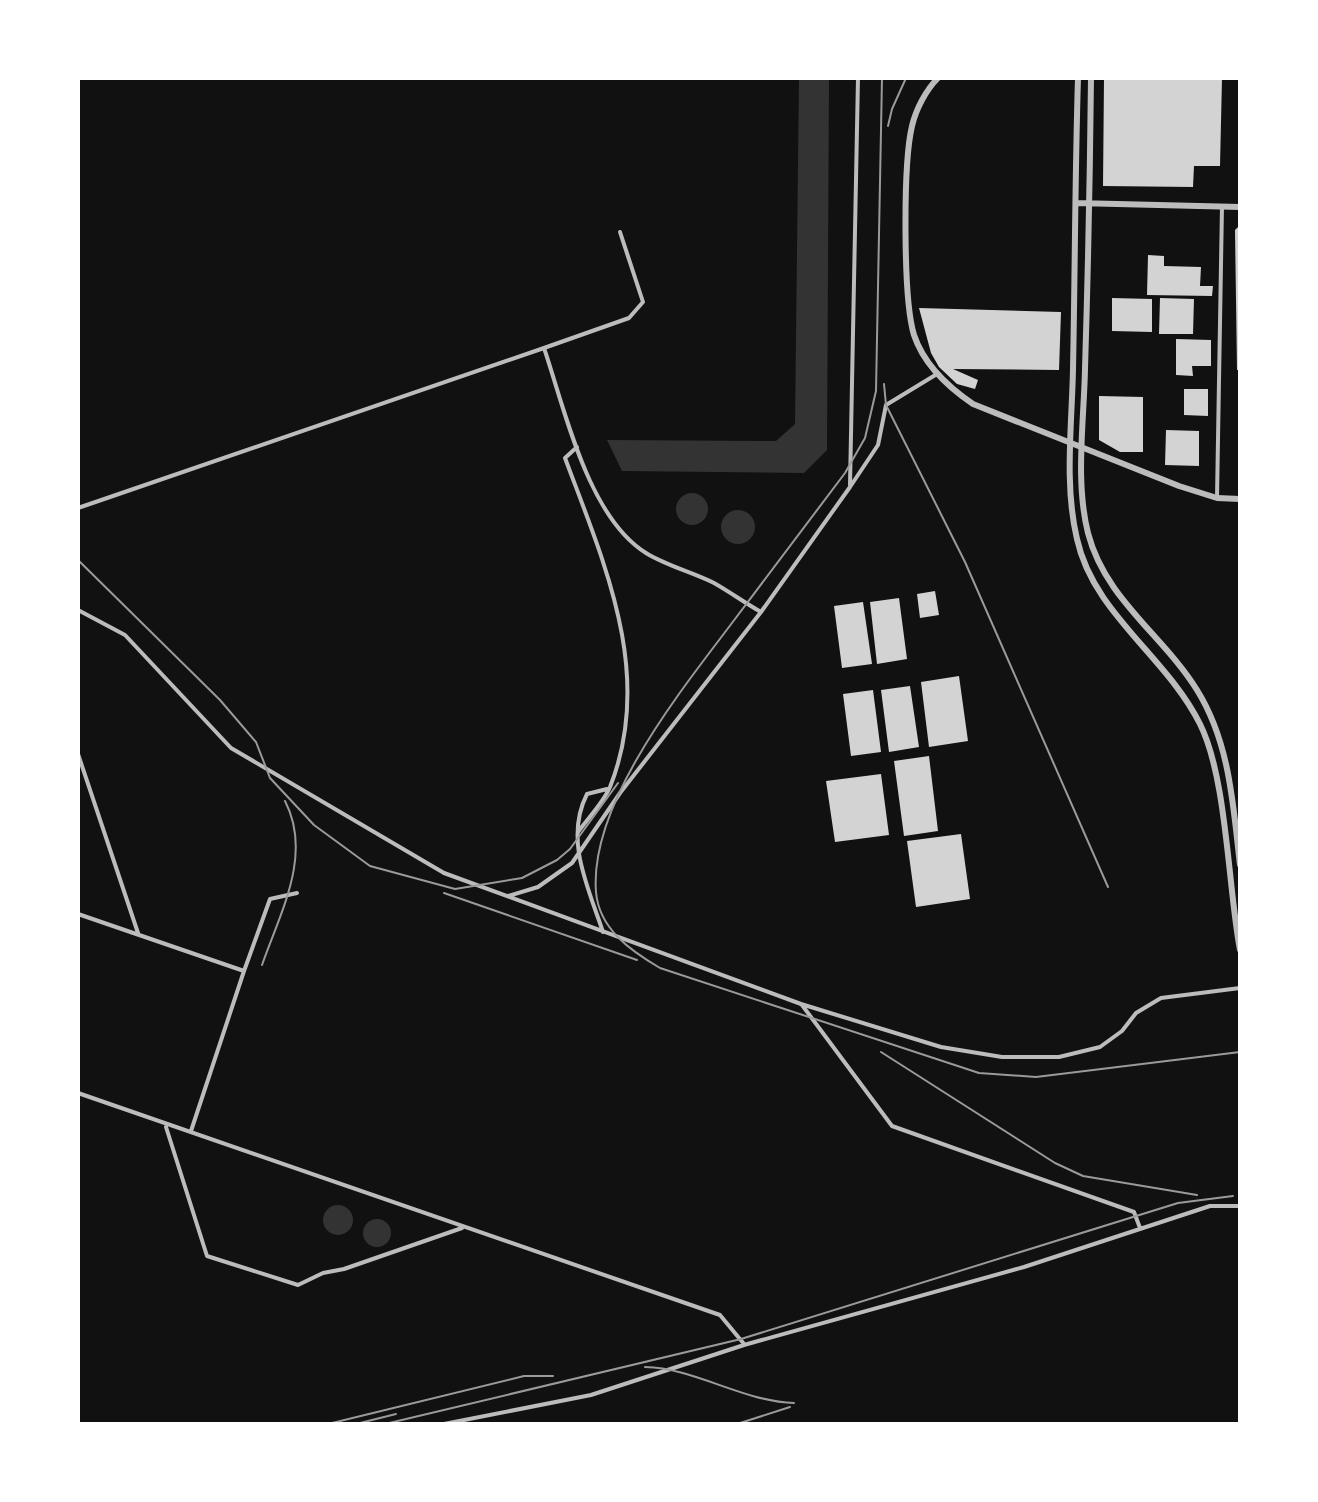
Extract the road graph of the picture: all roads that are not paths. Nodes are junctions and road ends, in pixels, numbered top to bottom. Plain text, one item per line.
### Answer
1 (858, 78) edge
2 (938, 78) edge
3 (1078, 78) edge
4 (1091, 78) edge
5 (1076, 203) junction
6 (1089, 203) junction
7 (1222, 206) junction
8 (1240, 207) edge
9 (620, 232) dead end
10 (544, 348) junction
11 (938, 374) junction
12 (1071, 443) junction
13 (577, 447) junction
14 (1083, 449) junction
15 (850, 487) junction
16 (1217, 498) junction
17 (1240, 499) edge
18 (78, 508) edge
19 (78, 610) edge
20 (761, 612) junction
21 (78, 754) edge
22 (609, 789) junction
23 (578, 832) junction
24 (577, 855) junction
25 (1240, 865) edge
26 (297, 893) dead end
27 (506, 897) junction
28 (78, 914) edge
29 (603, 932) junction
30 (138, 933) junction
31 (1240, 950) edge
32 (244, 971) junction
33 (1240, 988) edge
34 (801, 1004) junction
35 (78, 1093) edge
36 (166, 1127) junction
37 (191, 1131) junction
38 (1240, 1206) edge
39 (464, 1227) junction
40 (1140, 1228) junction
41 (744, 1345) junction
42 (444, 1424) edge

1 - 15 street
2 - 11 street
3 - 5 street
4 - 6 street
5 - 6 street
5 - 12 street
6 - 7 street
6 - 14 street
7 - 8 street
7 - 16 street
9 - 10 street
10 - 13 street
10 - 18 street
11 - 12 street
11 - 15 street
12 - 14 street
12 - 31 street
13 - 20 street
13 - 22 street
14 - 16 street
14 - 25 street
15 - 20 street
16 - 17 street
19 - 27 street
20 - 24 street
21 - 30 street
22 - 23 street
22 - 23 street
23 - 24 street
24 - 27 street
24 - 29 street
26 - 32 street
27 - 29 street
28 - 30 street
29 - 34 street
30 - 32 street
32 - 37 street
33 - 34 street
34 - 40 street
35 - 36 street
36 - 37 street
36 - 39 street
37 - 39 street
38 - 40 street
39 - 41 street
40 - 41 street
41 - 42 street

